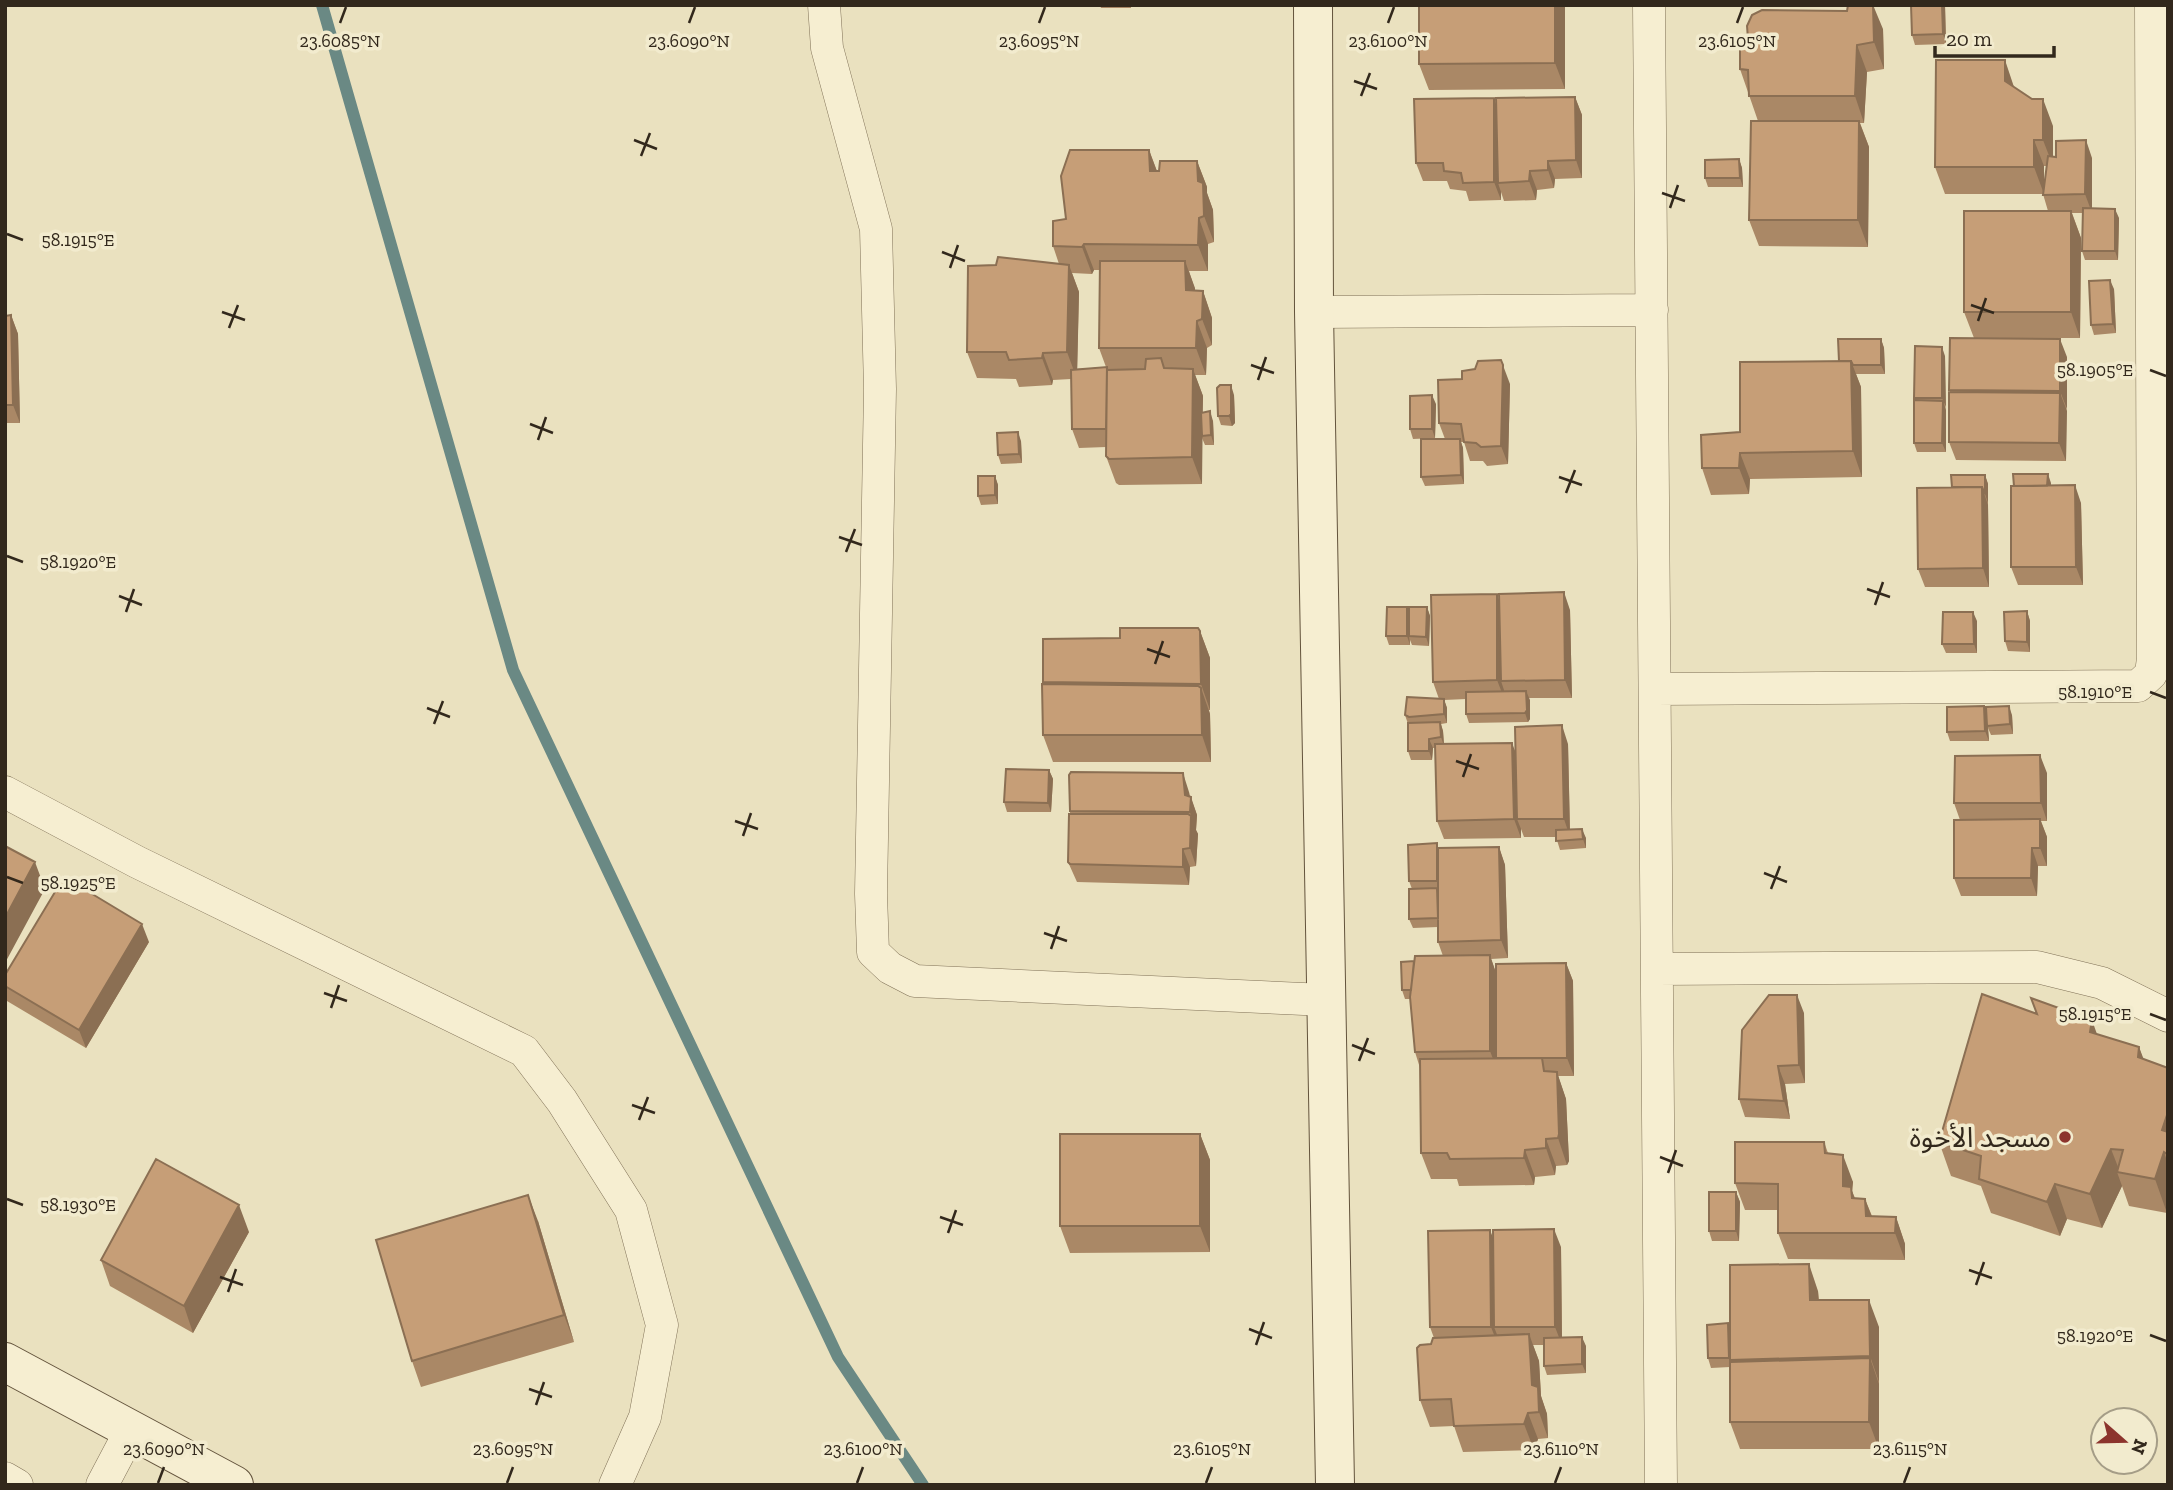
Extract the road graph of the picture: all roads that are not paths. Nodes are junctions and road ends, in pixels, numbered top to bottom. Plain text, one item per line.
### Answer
1 (824, 5) edge
2 (1313, 5) edge
3 (1649, 5) edge
4 (2151, 5) edge
5 (1652, 310) junction
6 (1314, 312) junction
7 (2159, 678) edge
8 (1655, 689) junction
9 (5, 792) edge
10 (1657, 969) junction
11 (1326, 1000) junction
12 (2168, 1016) edge
13 (5, 1362) edge
14 (131, 1430) junction
15 (5, 1478) edge
16 (17, 1485) edge
17 (103, 1485) edge
18 (234, 1485) edge
19 (615, 1485) edge
20 (1335, 1485) edge
21 (1661, 1485) edge

1 - 11 street
2 - 6 street
3 - 5 street
4 - 7 street
5 - 6 street
5 - 8 street
6 - 11 street
7 - 8 street
8 - 10 street
9 - 19 street
10 - 12 street
10 - 21 street
11 - 20 street
13 - 14 street
14 - 17 street
14 - 18 street
15 - 16 street

